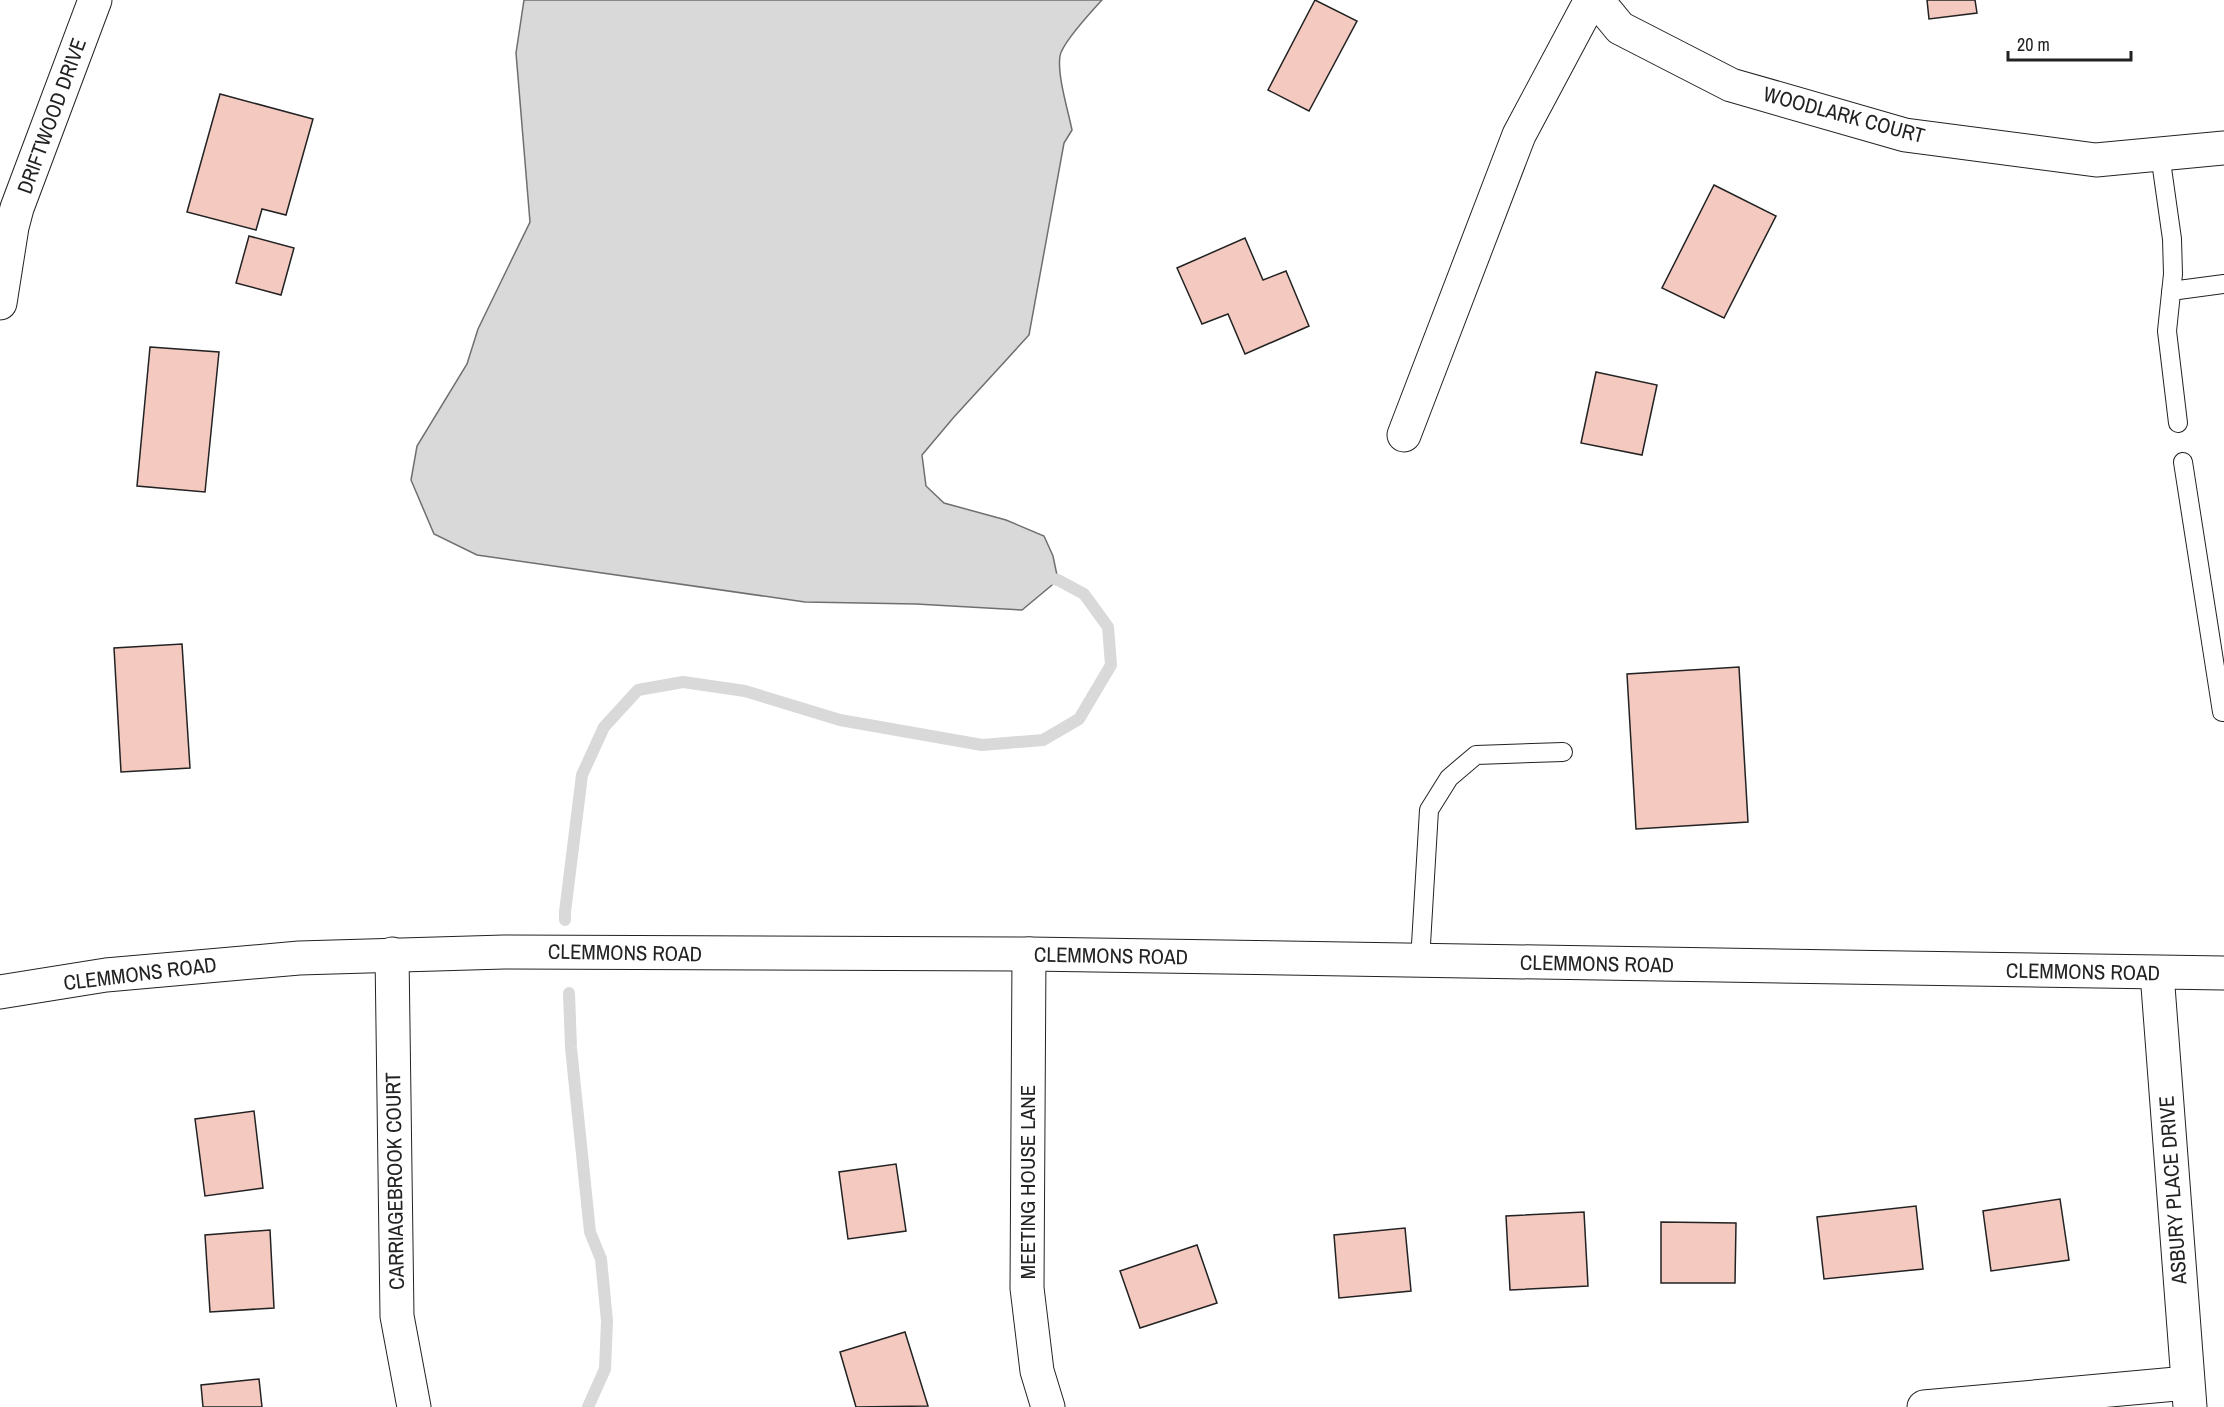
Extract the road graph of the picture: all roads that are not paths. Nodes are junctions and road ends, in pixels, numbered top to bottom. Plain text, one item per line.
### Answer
1 (95, 0) edge
2 (1591, 0) edge
3 (1597, 0) edge
4 (2224, 148) edge
5 (2160, 154) junction
6 (6, 226) edge
7 (2224, 284) edge
8 (2171, 291) junction
9 (0, 303) edge
10 (2178, 423) dead end
11 (1404, 435) dead end
12 (2183, 462) dead end
13 (2223, 716) edge
14 (1563, 752) dead end
15 (392, 954) junction
16 (1029, 954) junction
17 (1420, 961) junction
18 (2157, 973) junction
19 (2224, 973) edge
20 (0, 992) edge
21 (2188, 1395) edge
22 (414, 1407) edge
23 (1048, 1407) edge
24 (1924, 1407) edge

1 - 6 street, DRIFTWOOD DRIVE
2 - 11 street
3 - 5 street, WOODLARK COURT
4 - 5 street, WOODLARK COURT
5 - 8 lane
6 - 9 street, DRIFTWOOD DRIVE
7 - 8 lane
8 - 10 lane
12 - 13 lane
14 - 17 lane
15 - 16 street, CLEMMONS ROAD
15 - 20 street, CLEMMONS ROAD
15 - 22 street, CARRIAGEBROOK COURT
16 - 17 street, CLEMMONS ROAD
16 - 23 street, MEETING HOUSE LANE
17 - 18 street, CLEMMONS ROAD
18 - 19 street, CLEMMONS ROAD
18 - 21 street, ASBURY PLACE DRIVE
21 - 24 street

